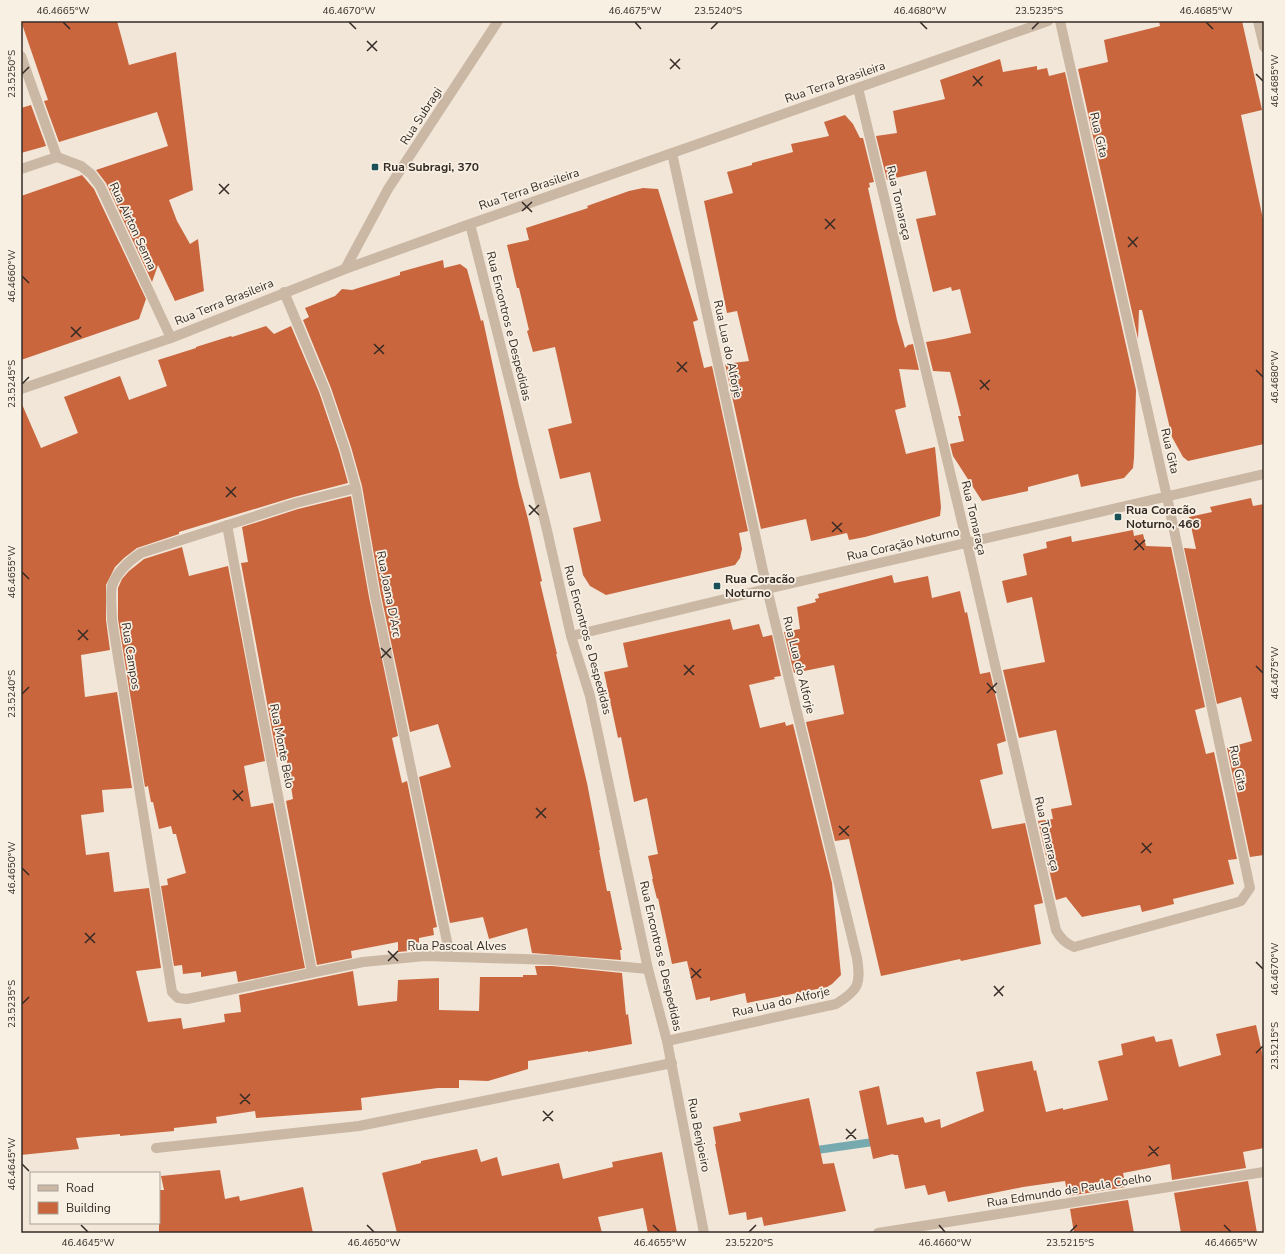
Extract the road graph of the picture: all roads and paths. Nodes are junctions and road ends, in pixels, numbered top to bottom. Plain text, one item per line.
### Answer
1 (498, 21) edge
2 (1048, 21) edge
3 (1060, 21) edge
4 (1258, 21) edge
5 (1264, 47) edge
6 (21, 56) edge
7 (858, 88) junction
8 (672, 153) junction
9 (57, 157) junction
10 (21, 169) edge
11 (470, 224) junction
12 (345, 269) junction
13 (284, 292) junction
14 (171, 338) junction
15 (21, 389) edge
16 (1264, 474) edge
17 (356, 488) junction
18 (1167, 497) junction
19 (227, 525) junction
20 (967, 543) junction
21 (767, 589) junction
22 (571, 636) junction
23 (1074, 947) joint
24 (450, 956) junction
25 (648, 969) junction
26 (312, 972) junction
27 (174, 995) joint
28 (667, 1041) junction
29 (672, 1063) junction
30 (156, 1148) dead end
31 (1264, 1172) edge
32 (704, 1233) edge
33 (878, 1233) edge

1 - 12 street, Rua Subragi
2 - 7 street, Rua Terra Brasileira
3 - 18 street, Rua Gita
4 - 5 street
6 - 9 street
7 - 8 street, Rua Terra Brasileira
7 - 20 street, Rua Tomaraça
8 - 11 street, Rua Terra Brasileira
8 - 21 street, Rua Lua do Alforje
9 - 10 street
9 - 14 street, Rua Airton Senna
11 - 12 street, Rua Terra Brasileira
11 - 22 street, Rua Encontros e Despedidas
12 - 13 street, Rua Terra Brasileira
13 - 14 street, Rua Terra Brasileira
13 - 17 street, Rua Joana D'Arc
14 - 15 street, Rua Terra Brasileira
16 - 18 street, Rua Coração Noturno
17 - 19 street, Rua Campos
17 - 24 street, Rua Joana D'Arc
18 - 20 street, Rua Coração Noturno
18 - 23 street, Rua Gita
19 - 26 street, Rua Monte Belo
19 - 27 street, Rua Campos
20 - 21 street, Rua Coração Noturno
20 - 23 street, Rua Tomaraça
21 - 22 street, Rua Coração Noturno
21 - 28 street, Rua Lua do Alforje
22 - 25 street, Rua Encontros e Despedidas
24 - 25 street, Rua Pascoal Alves
24 - 26 street, Rua Pascoal Alves
25 - 28 street, Rua Encontros e Despedidas
26 - 27 street, Rua Pascoal Alves
28 - 29 street, Rua Benjoeiro
29 - 30 street
29 - 32 street, Rua Benjoeiro
31 - 33 street, Rua Edmundo de Paula Coelho

